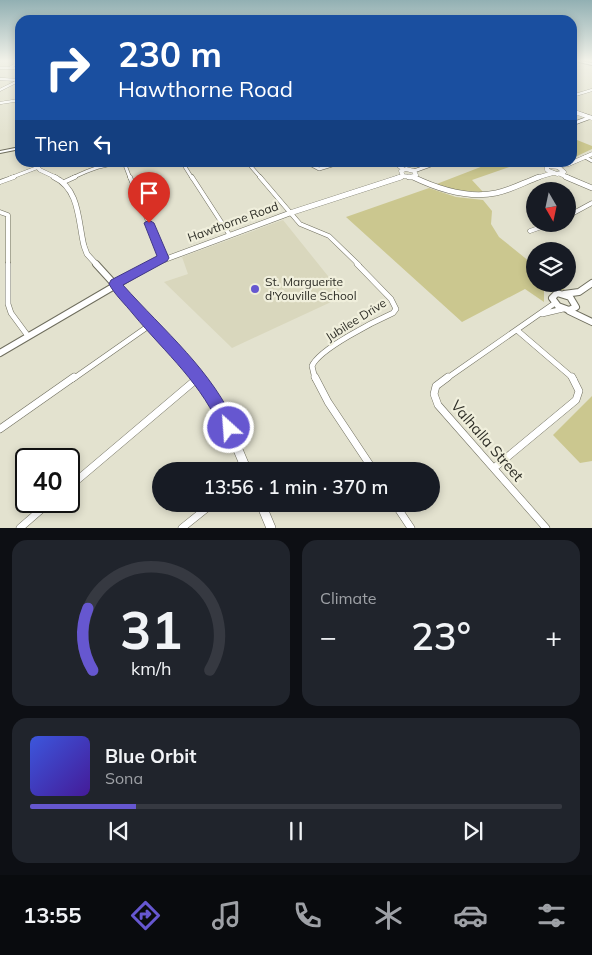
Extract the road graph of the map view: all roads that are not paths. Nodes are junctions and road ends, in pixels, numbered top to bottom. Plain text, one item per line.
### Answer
1 (592, 90) edge
2 (577, 94) edge
3 (15, 101) edge
4 (0, 103) edge
5 (577, 113) edge
6 (591, 117) edge
7 (577, 122) edge
8 (15, 149) edge
9 (0, 152) edge
10 (592, 154) edge
11 (584, 157) junction
12 (577, 160) edge
13 (592, 160) edge
14 (31, 167) edge
15 (38, 167) edge
16 (102, 167) edge
17 (125, 167) edge
18 (187, 167) edge
19 (251, 167) edge
20 (398, 167) edge
21 (425, 167) edge
22 (557, 167) edge
23 (566, 167) edge
24 (546, 168) joint
25 (414, 171) junction
26 (403, 172) junction
27 (562, 172) junction
28 (553, 173) junction
29 (541, 175) junction
30 (413, 177) junction
31 (0, 182) edge
32 (64, 182) junction
33 (592, 188) edge
34 (592, 203) edge
35 (0, 212) edge
36 (576, 212) edge
37 (290, 213) junction
38 (229, 234) junction
39 (163, 258) junction
40 (592, 283) edge
41 (115, 284) junction
42 (579, 292) junction
43 (564, 294) junction
44 (555, 304) junction
45 (576, 304) junction
46 (565, 309) junction
47 (541, 314) junction
48 (591, 321) edge
49 (150, 325) junction
50 (518, 331) junction
51 (28, 336) junction
52 (0, 353) edge
53 (200, 377) junction
54 (0, 429) edge
55 (243, 462) edge
56 (368, 462) edge
57 (494, 468) junction
58 (80, 477) edge
59 (202, 512) edge
60 (264, 512) edge
61 (400, 512) edge
62 (37, 513) edge
63 (20, 528) edge
64 (182, 528) edge
65 (271, 528) edge
66 (411, 528) edge
67 (546, 528) edge

1 - 2 street
3 - 4 street
5 - 6 street
6 - 7 street
8 - 9 main road
10 - 11 street
11 - 12 street
11 - 13 street
14 - 31 street
15 - 32 street
16 - 32 street
17 - 39 street
18 - 38 street
19 - 37 street
20 - 26 street
21 - 25 street
22 - 27 street
23 - 27 street
24 - 28 street
24 - 29 street
25 - 26 street
25 - 30 street
26 - 30 street
26 - 37 street, Hawthorne Road
27 - 28 street
27 - 33 street
28 - 29 street
29 - 30 street
32 - 41 street
34 - 36 street
35 - 51 street
37 - 38 street, Hawthorne Road
37 - 56 street, Jubilee Drive
38 - 39 street, Hawthorne Road
39 - 41 street, Hawthorne Road
40 - 42 street
41 - 49 street
41 - 51 street, Hawthorne Road
42 - 43 street
42 - 45 street
43 - 44 street
43 - 45 street
44 - 46 street
44 - 47 street, Valhalla Street
45 - 46 street
45 - 48 street
46 - 47 street
46 - 48 street
47 - 50 street, Valhalla Street
49 - 53 street
49 - 54 street
50 - 57 street
50 - 57 street, Valhalla Street
51 - 52 street, Hawthorne Road
53 - 55 street
53 - 58 street
57 - 67 street, Valhalla Street
59 - 64 street
60 - 65 street
61 - 66 street
62 - 63 street

